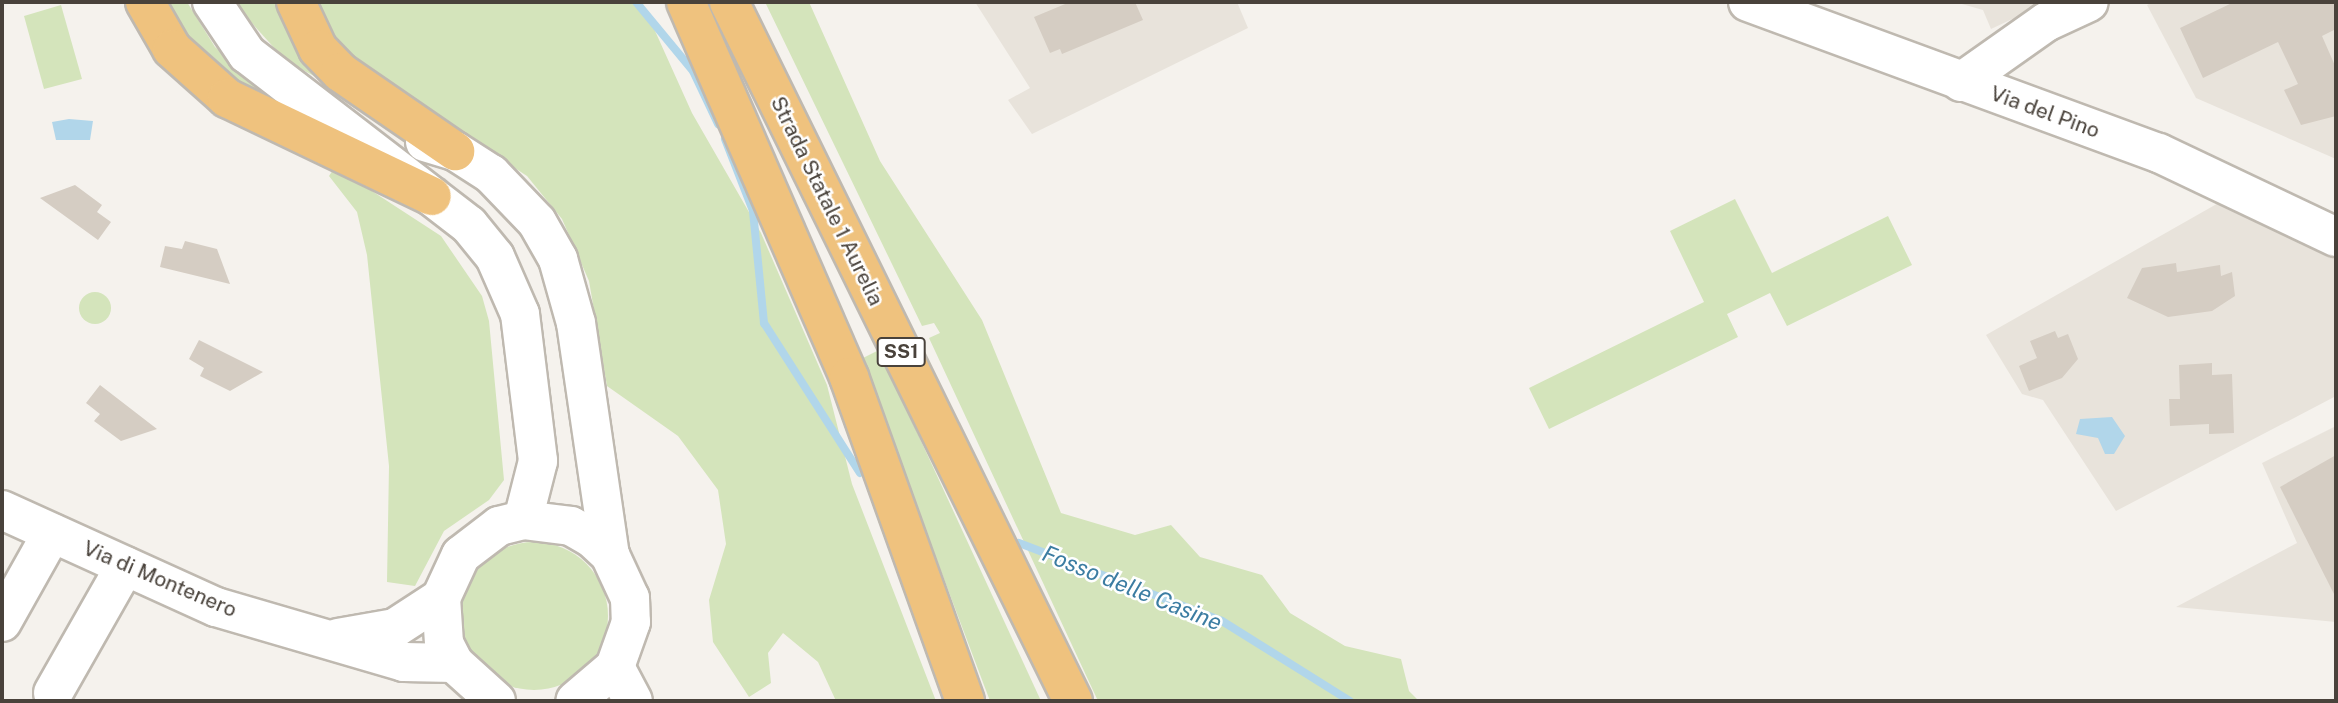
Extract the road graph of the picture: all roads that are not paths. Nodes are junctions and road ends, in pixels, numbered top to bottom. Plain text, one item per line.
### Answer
1 (145, 2) edge
2 (212, 2) edge
3 (296, 2) edge
4 (675, 2) edge
5 (686, 2) edge
6 (729, 2) edge
7 (1748, 2) edge
8 (2089, 2) edge
9 (704, 42) junction
10 (1961, 82) junction
11 (329, 113) junction
12 (455, 151) junction
13 (432, 196) junction
14 (2336, 237) edge
15 (2, 510) edge
16 (523, 520) junction
17 (52, 533) junction
18 (610, 555) junction
19 (125, 566) junction
20 (441, 598) junction
21 (7, 600) edge
22 (322, 635) junction
23 (454, 663) junction
24 (615, 667) junction
25 (53, 693) dead end
26 (496, 701) edge
27 (575, 701) edge
28 (633, 701) edge
29 (965, 701) edge
30 (1073, 701) edge

1 - 13 highway
2 - 11 street
3 - 12 highway
4 - 9 highway
5 - 9 highway, Strada Statale 1 Aurelia / SS1
6 - 30 highway, Strada Statale 1 Aurelia / SS1
7 - 10 street, Via del Pino
8 - 10 street
9 - 29 highway, Strada Statale 1 Aurelia / SS1
10 - 14 street, Via del Pino
11 - 12 street
11 - 13 street
12 - 18 street
13 - 16 street
15 - 17 street, Via di Montenero
16 - 18 street
16 - 20 street
17 - 19 street, Via di Montenero
17 - 21 street
18 - 24 street
19 - 22 street, Via di Montenero
19 - 25 street
20 - 22 street, Via di Montenero
20 - 23 street
22 - 23 street, Via di Montenero
23 - 26 street
24 - 27 street
24 - 28 street

